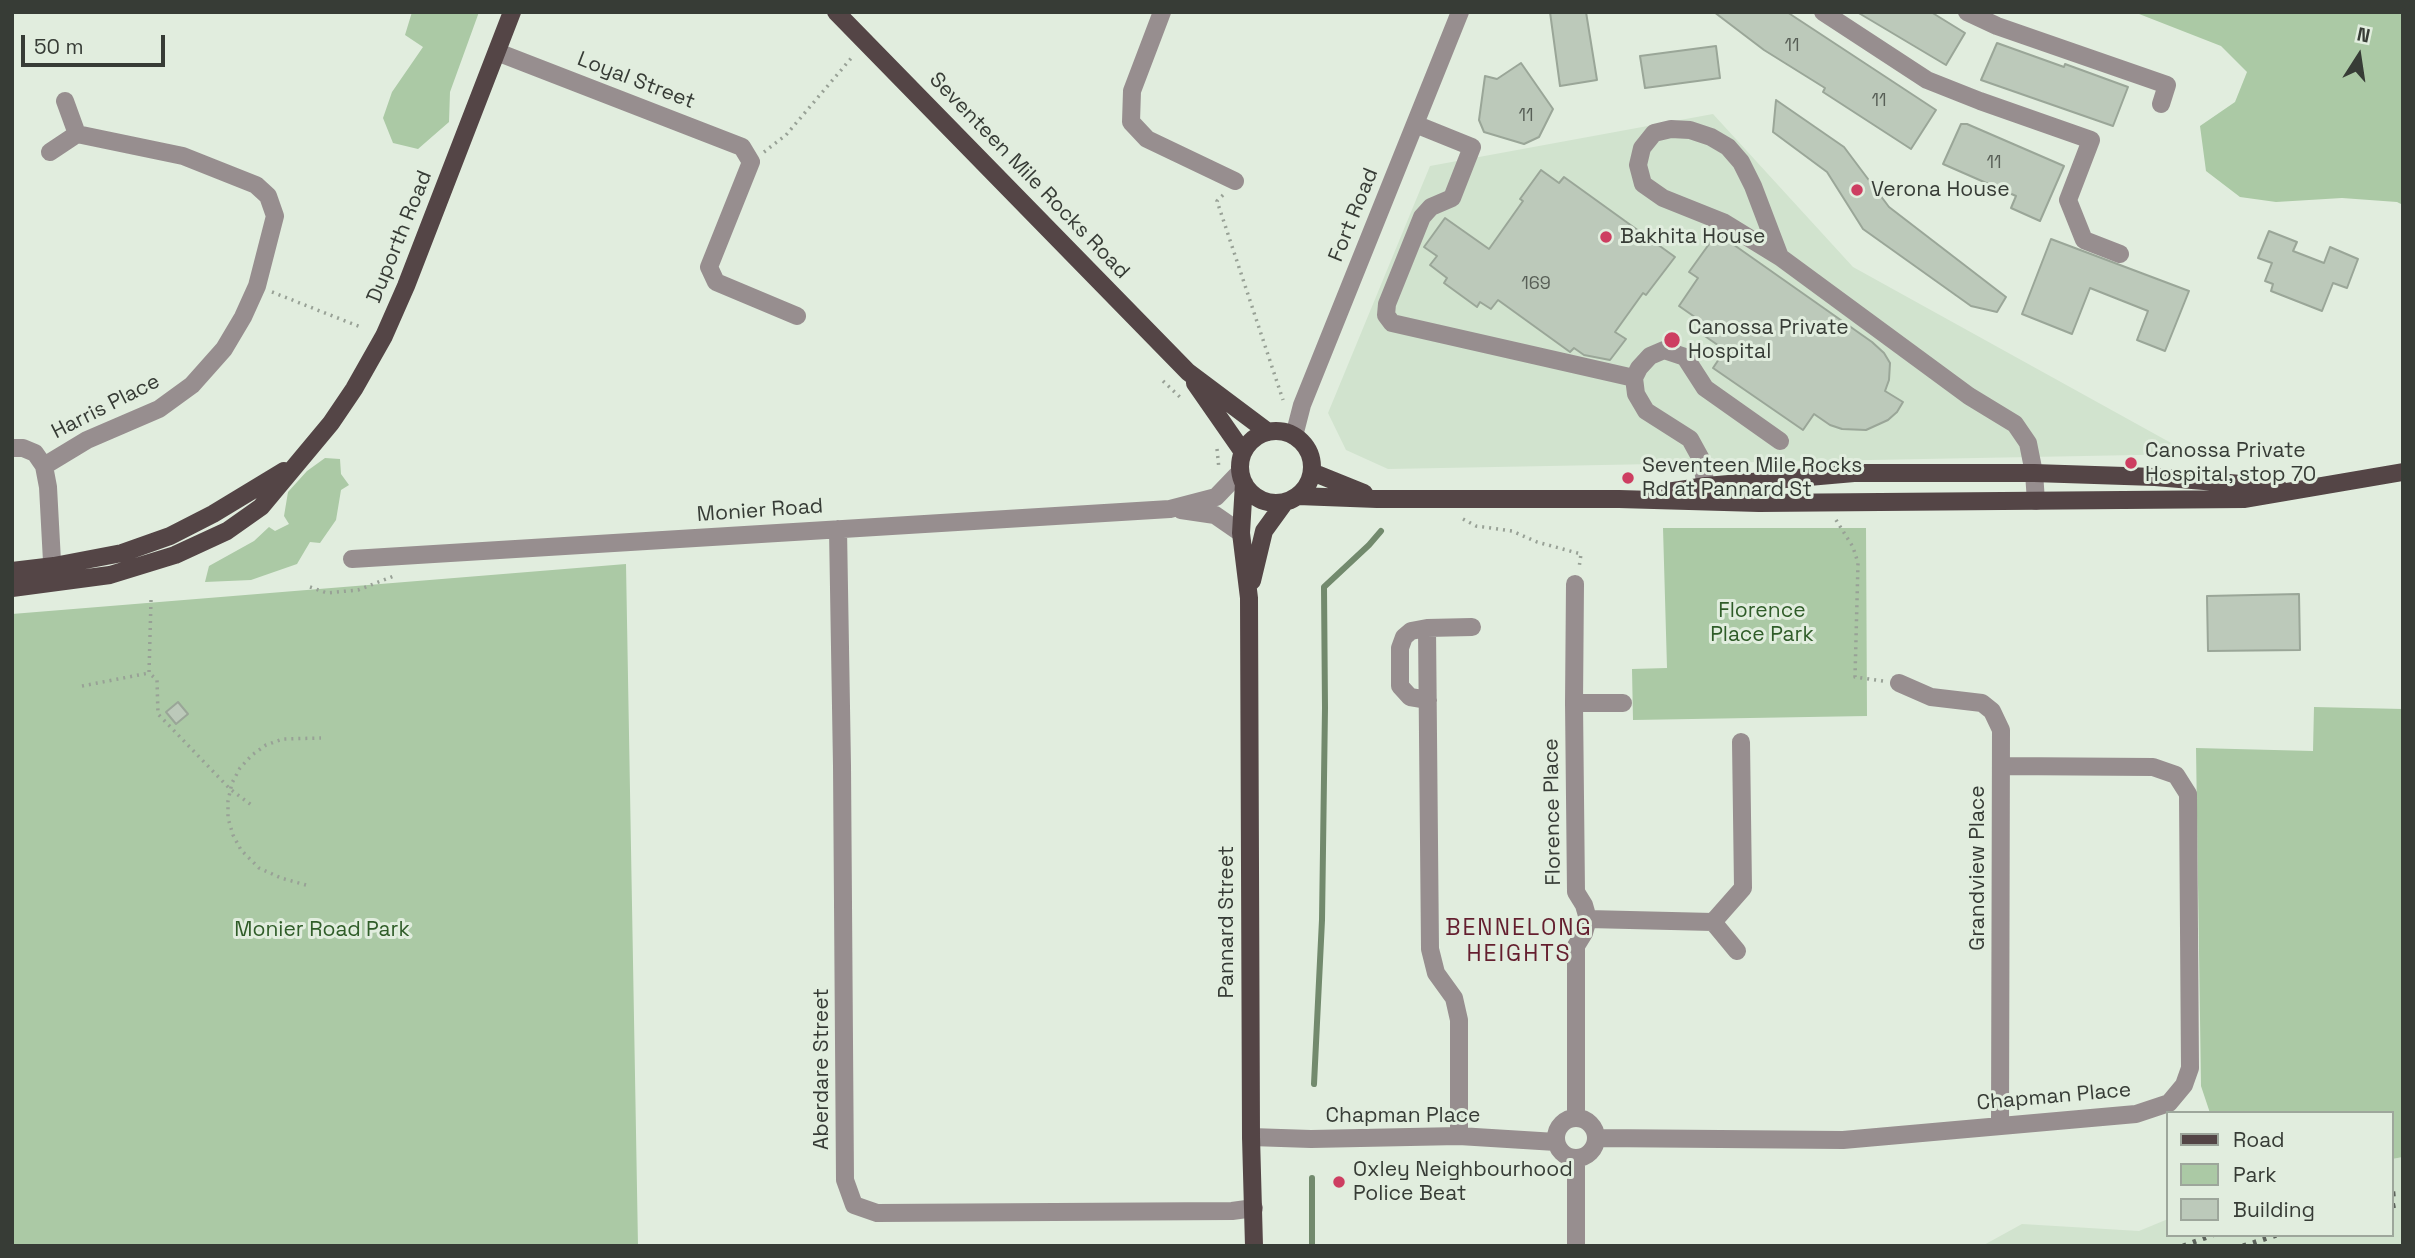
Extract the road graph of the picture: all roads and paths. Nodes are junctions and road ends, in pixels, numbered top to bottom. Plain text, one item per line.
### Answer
1 (512, 12) edge
2 (836, 12) edge
3 (1162, 12) edge
4 (1460, 12) edge
5 (1823, 12) edge
6 (1967, 12) edge
7 (865, 41) junction
8 (497, 52) junction
9 (65, 101) dead end
10 (2161, 104) dead end
11 (1415, 124) junction
12 (78, 134) junction
13 (50, 152) dead end
14 (751, 162) junction
15 (1235, 181) joint
16 (2120, 254) dead end
17 (1780, 257) junction
18 (257, 286) junction
19 (797, 316) dead end
20 (363, 328) dead end
21 (1188, 372) junction
22 (1634, 379) junction
23 (1163, 381) dead end
24 (1283, 400) dead end
25 (1186, 403) dead end
26 (1268, 432) junction
27 (1294, 436) junction
28 (1213, 441) dead end
29 (1780, 441) dead end
30 (12, 448) edge
31 (1243, 452) junction
32 (44, 466) junction
33 (1312, 472) junction
34 (2403, 472) edge
35 (2034, 473) junction
36 (1219, 476) dead end
37 (1242, 477) junction
38 (1706, 486) junction
39 (2306, 489) junction
40 (1291, 499) junction
41 (1377, 499) junction
42 (1619, 499) junction
43 (2036, 501) junction
44 (1170, 509) junction
45 (1461, 517) dead end
46 (1836, 520) dead end
47 (838, 529) junction
48 (1241, 533) junction
49 (408, 556) junction
50 (352, 559) dead end
51 (12, 571) edge
52 (54, 575) junction
53 (1576, 584) joint
54 (310, 587) dead end
55 (12, 588) edge
56 (1250, 598) junction
57 (151, 600) dead end
58 (1472, 627) dead end
59 (1427, 628) junction
60 (149, 673) junction
61 (1899, 683) joint
62 (82, 686) dead end
63 (1427, 700) junction
64 (1574, 703) junction
65 (1623, 703) dead end
66 (321, 738) dead end
67 (1741, 742) dead end
68 (2001, 766) junction
69 (230, 789) junction
70 (254, 807) dead end
71 (306, 884) dead end
72 (1588, 919) junction
73 (1713, 922) junction
74 (1737, 951) dead end
75 (1576, 1118) junction
76 (2000, 1126) junction
77 (1459, 1136) junction
78 (1251, 1137) junction
79 (1597, 1138) junction
80 (1556, 1142) junction
81 (1576, 1158) junction
82 (1254, 1208) junction
83 (1254, 1246) edge
84 (1576, 1246) edge

1 - 8 main road, Duporth Road
2 - 7 main road, Seventeen Mile Rocks Road
3 - 15 street
4 - 11 street, Fort Road
5 - 16 street
6 - 10 street
7 - 14 path
7 - 21 main road, Seventeen Mile Rocks Road
8 - 14 street, Loyal Street
8 - 52 main road, Duporth Road
9 - 12 street
11 - 22 street
11 - 27 street, Fort Road
12 - 13 street
12 - 18 street, Harris Place
14 - 19 street
15 - 24 path
17 - 17 street
17 - 35 street
18 - 20 path
18 - 32 street, Harris Place
21 - 26 main road, Seventeen Mile Rocks Road
21 - 31 main road, Seventeen Mile Rocks Road
22 - 29 street
22 - 38 street
23 - 25 path
26 - 27 main road
26 - 31 main road
27 - 33 main road
28 - 36 path
30 - 32 street
31 - 37 main road
32 - 52 street
33 - 40 main road
33 - 41 main road
34 - 39 main road
35 - 38 main road
35 - 39 main road
35 - 43 street
37 - 40 main road
37 - 44 street, Monier Road
37 - 48 main road, Pannard Street
38 - 42 main road
39 - 43 main road
40 - 41 main road
40 - 56 main road, Pannard Street
41 - 42 main road
42 - 43 main road
44 - 47 street, Monier Road
44 - 48 street, Monier Road
45 - 53 path
46 - 61 path
47 - 49 street, Monier Road
47 - 82 street, Aberdare Street
48 - 56 main road, Pannard Street
49 - 50 street, Monier Road
49 - 54 path
51 - 52 main road
52 - 55 main road
53 - 64 street, Florence Place
56 - 78 main road, Pannard Street
57 - 60 path
58 - 59 street
59 - 63 street
59 - 63 street
60 - 62 path
60 - 69 path
61 - 68 street, Grandview Place
63 - 77 street
64 - 65 street
64 - 72 street, Florence Place
66 - 69 path
67 - 73 street
68 - 76 street, Grandview Place
68 - 76 street, Chapman Place
69 - 70 path
69 - 71 path
72 - 73 street
72 - 75 street
73 - 74 street
75 - 79 street
75 - 80 street
76 - 79 street, Chapman Place
77 - 78 street, Chapman Place
77 - 80 street, Chapman Place
78 - 82 main road, Pannard Street
79 - 81 street
80 - 81 street
81 - 84 street
82 - 83 main road, Pannard Street

